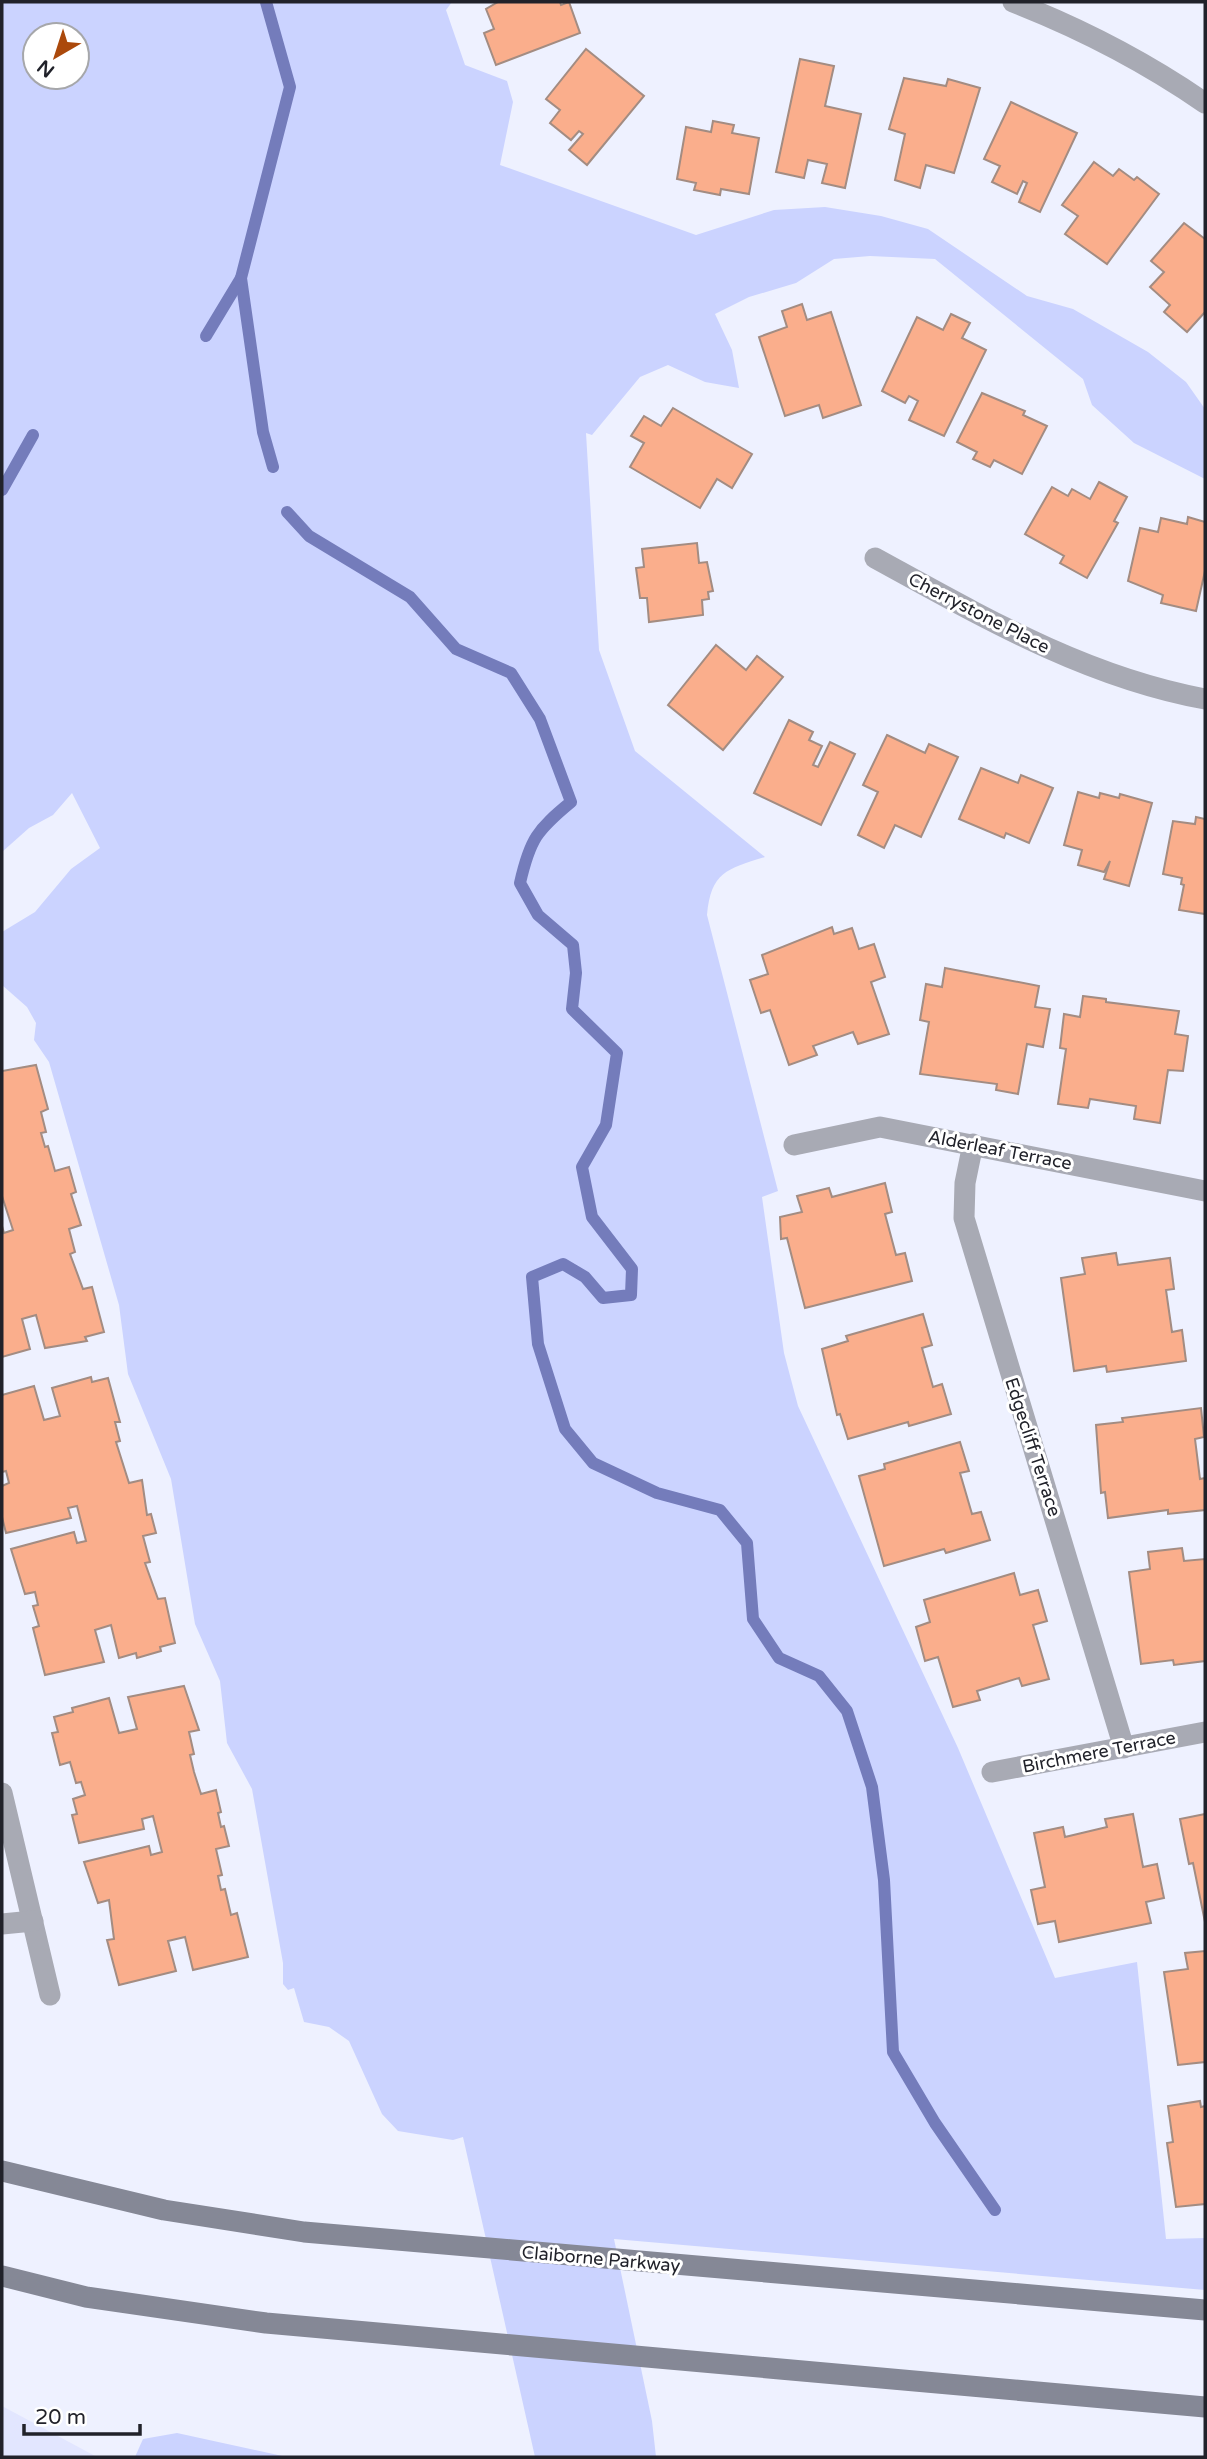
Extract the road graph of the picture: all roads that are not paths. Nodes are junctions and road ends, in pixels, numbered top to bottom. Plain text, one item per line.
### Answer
1 (1013, 2) edge
2 (1205, 103) edge
3 (875, 558) dead end
4 (1205, 699) edge
5 (973, 1144) junction
6 (794, 1145) dead end
7 (1205, 1191) edge
8 (1205, 1732) edge
9 (1124, 1748) junction
10 (992, 1772) dead end
11 (2, 1793) edge
12 (33, 1921) junction
13 (2, 1924) edge
14 (50, 1995) dead end
15 (2, 2171) edge
16 (2, 2276) edge
17 (1205, 2310) edge
18 (1205, 2407) edge

1 - 2 street
3 - 4 street, Cherrystone Place
5 - 6 street, Alderleaf Terrace
5 - 7 street, Alderleaf Terrace
5 - 9 street, Edgecliff Terrace
8 - 9 street, Birchmere Terrace
9 - 10 street, Birchmere Terrace
11 - 12 street
12 - 13 street
12 - 14 street
15 - 17 main road, Claiborne Parkway
16 - 18 main road

